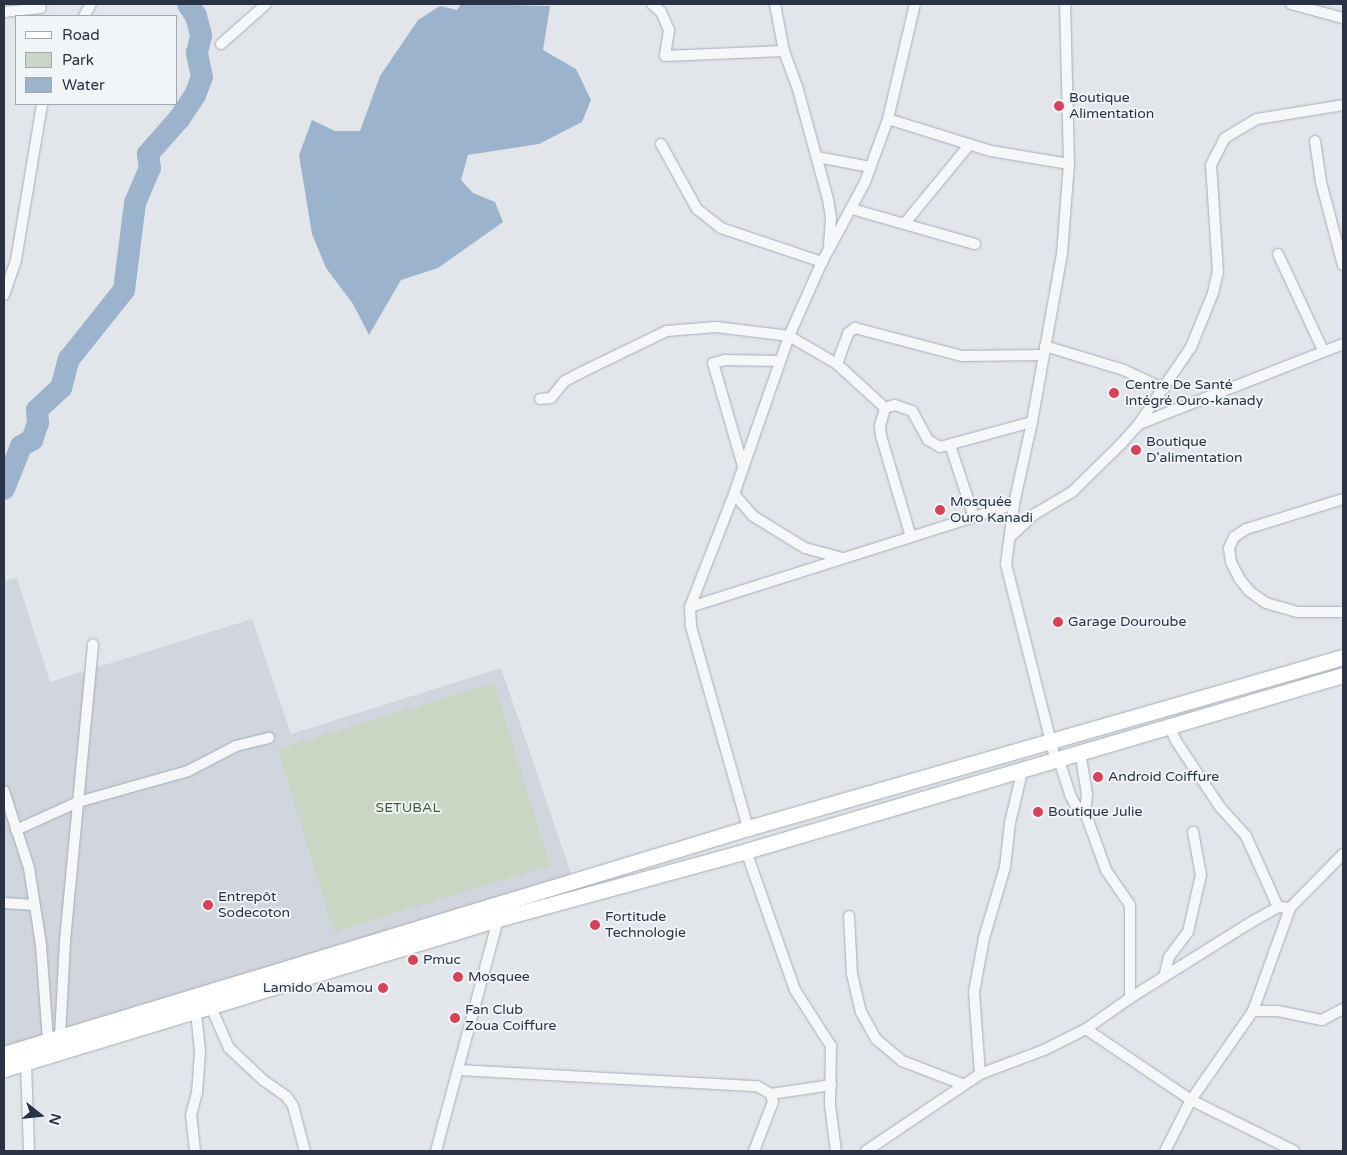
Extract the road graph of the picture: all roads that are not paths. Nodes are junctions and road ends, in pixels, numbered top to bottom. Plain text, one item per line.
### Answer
1 (91, 4) edge
2 (266, 4) edge
3 (652, 4) edge
4 (775, 4) edge
5 (915, 4) edge
6 (1065, 4) edge
7 (1291, 4) edge
8 (41, 9) edge
9 (4, 12) edge
10 (85, 15) edge
11 (1343, 18) edge
12 (220, 44) dead end
13 (784, 51) junction
14 (42, 105) edge
15 (1343, 105) edge
16 (888, 119) junction
17 (1315, 141) dead end
18 (661, 144) dead end
19 (970, 144) junction
20 (817, 157) junction
21 (1069, 164) junction
22 (870, 167) junction
23 (852, 209) junction
24 (905, 223) junction
25 (975, 244) dead end
26 (1340, 244) edge
27 (829, 248) junction
28 (1278, 254) dead end
29 (822, 262) junction
30 (1343, 265) edge
31 (4, 295) edge
32 (789, 336) junction
33 (1343, 344) edge
34 (1044, 351) junction
35 (1324, 352) junction
36 (780, 361) junction
37 (837, 364) junction
38 (1164, 389) junction
39 (540, 399) dead end
40 (885, 408) junction
41 (1032, 422) junction
42 (1138, 425) junction
43 (950, 444) junction
44 (743, 466) junction
45 (734, 494) junction
46 (1343, 499) edge
47 (1014, 504) junction
48 (974, 517) junction
49 (1010, 536) junction
50 (911, 537) junction
51 (844, 559) junction
52 (690, 608) junction
53 (1343, 612) edge
54 (92, 644) dead end
55 (1343, 657) edge
56 (1343, 675) edge
57 (1169, 725) junction
58 (269, 738) dead end
59 (1050, 742) junction
60 (1080, 751) junction
61 (1056, 758) junction
62 (1023, 768) junction
63 (4, 791) edge
64 (78, 802) junction
65 (1085, 812) junction
66 (748, 828) junction
67 (16, 830) junction
68 (1193, 832) dead end
69 (746, 851) junction
70 (1343, 854) edge
71 (4, 903) edge
72 (34, 905) junction
73 (1278, 907) junction
74 (1290, 908) junction
75 (849, 916) dead end
76 (498, 919) junction
77 (1164, 977) junction
78 (1130, 998) junction
79 (211, 1007) junction
80 (1343, 1009) edge
81 (1253, 1011) junction
82 (196, 1012) junction
83 (1086, 1029) junction
84 (54, 1039) junction
85 (4, 1054) edge
86 (26, 1064) junction
87 (4, 1069) edge
88 (458, 1070) junction
89 (980, 1074) junction
90 (962, 1084) junction
91 (831, 1085) junction
92 (771, 1094) junction
93 (1192, 1100) junction
94 (29, 1151) edge
95 (195, 1151) edge
96 (305, 1151) edge
97 (436, 1151) edge
98 (754, 1151) edge
99 (836, 1151) edge
100 (866, 1151) edge
101 (1165, 1151) edge
102 (1294, 1151) edge

1 - 10 street
2 - 12 street
3 - 13 street
4 - 13 street
5 - 16 street
6 - 21 street
7 - 11 street
8 - 9 street
13 - 20 street
14 - 31 street
15 - 38 street
16 - 19 street
16 - 22 street
17 - 26 street
18 - 29 street
19 - 21 street
19 - 24 street
20 - 22 street
20 - 27 street
21 - 34 street
22 - 23 street
23 - 24 street
23 - 27 street
24 - 25 street
26 - 30 street
27 - 29 street
28 - 35 street
29 - 32 street
32 - 36 street
32 - 37 street
32 - 39 street
33 - 35 street
34 - 37 street
34 - 38 street
34 - 41 street
35 - 42 street
36 - 44 street
36 - 44 street
37 - 40 street
38 - 42 street
40 - 43 street
40 - 50 street
41 - 43 street
41 - 47 street
42 - 49 street
43 - 48 street
44 - 45 street
45 - 51 street
45 - 52 street
46 - 53 street
47 - 48 street
47 - 49 street
48 - 50 street
49 - 59 street
50 - 51 street
51 - 52 street
52 - 66 street
54 - 64 street
55 - 59 main road
56 - 57 main road
57 - 60 main road
57 - 73 street
58 - 64 street
59 - 61 street
59 - 66 main road
60 - 61 main road
60 - 65 street
61 - 62 main road
61 - 65 street
62 - 69 main road
62 - 89 street
63 - 67 street
64 - 67 street
64 - 84 street
65 - 78 street
66 - 84 main road
67 - 72 street
68 - 77 street
69 - 76 main road
69 - 91 street
70 - 74 street
71 - 72 street
72 - 84 street
73 - 74 street
73 - 77 street
74 - 81 street
75 - 90 street
76 - 79 main road
76 - 88 street
77 - 78 street
78 - 83 street
79 - 82 main road
79 - 96 street
80 - 81 street
81 - 93 street
82 - 86 main road
82 - 95 street
83 - 89 street
83 - 93 street
84 - 85 main road
86 - 87 main road
86 - 94 street
88 - 92 street
88 - 97 street
89 - 90 street
90 - 100 street
91 - 92 street
91 - 99 street
92 - 98 street
93 - 101 street
93 - 102 street

